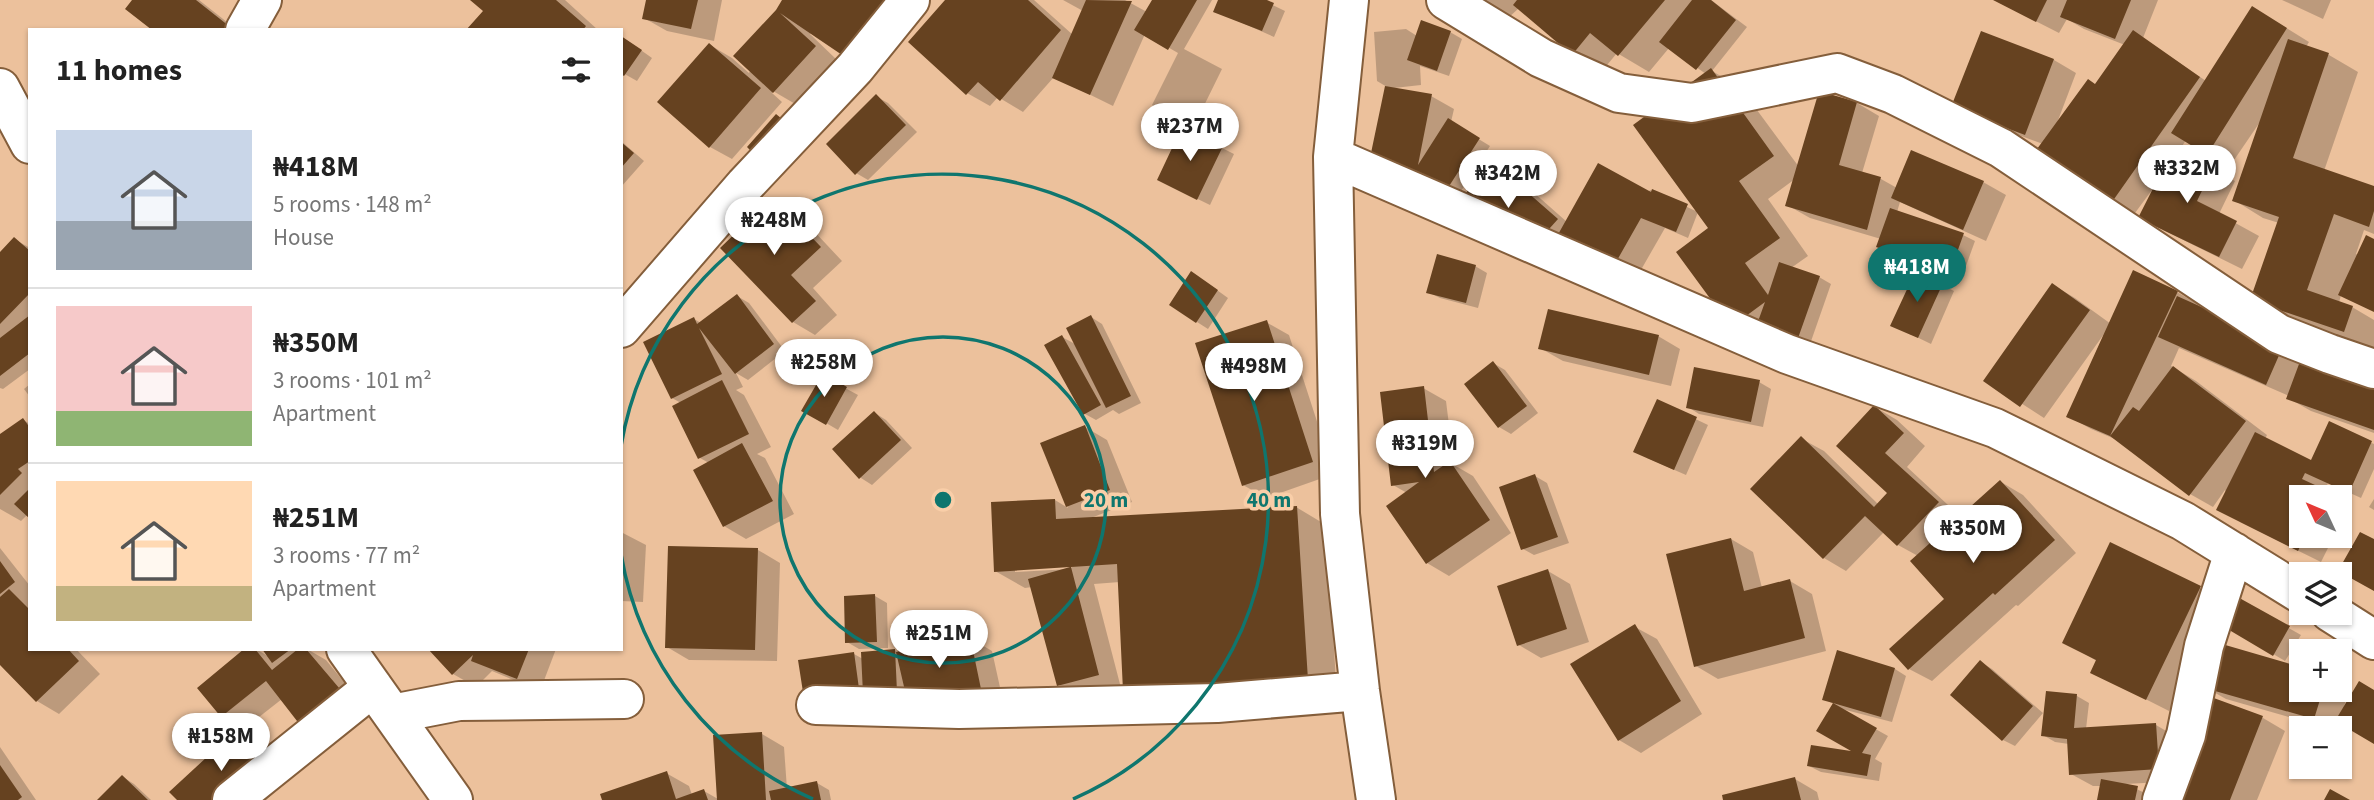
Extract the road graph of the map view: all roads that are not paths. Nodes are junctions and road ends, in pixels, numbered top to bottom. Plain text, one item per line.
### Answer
1 (262, 0) edge
2 (910, 0) edge
3 (1349, 0) edge
4 (1446, 0) edge
5 (246, 28) edge
6 (0, 89) edge
7 (28, 140) edge
8 (1333, 157) junction
9 (623, 326) edge
10 (2374, 369) edge
11 (2234, 552) junction
12 (2289, 586) edge
13 (2350, 625) edge
14 (2374, 640) edge
15 (347, 651) edge
16 (1360, 691) junction
17 (624, 699) dead end
18 (382, 701) junction
19 (816, 705) dead end
20 (232, 800) edge
21 (453, 800) edge
22 (1376, 800) edge
23 (2162, 800) edge

1 - 5 street
2 - 9 street
3 - 8 street
4 - 10 street
6 - 7 street
8 - 11 street
8 - 16 street
11 - 12 street
11 - 23 street
13 - 14 street
15 - 18 street
16 - 19 street
16 - 22 street
17 - 18 street
18 - 20 street
18 - 21 street

